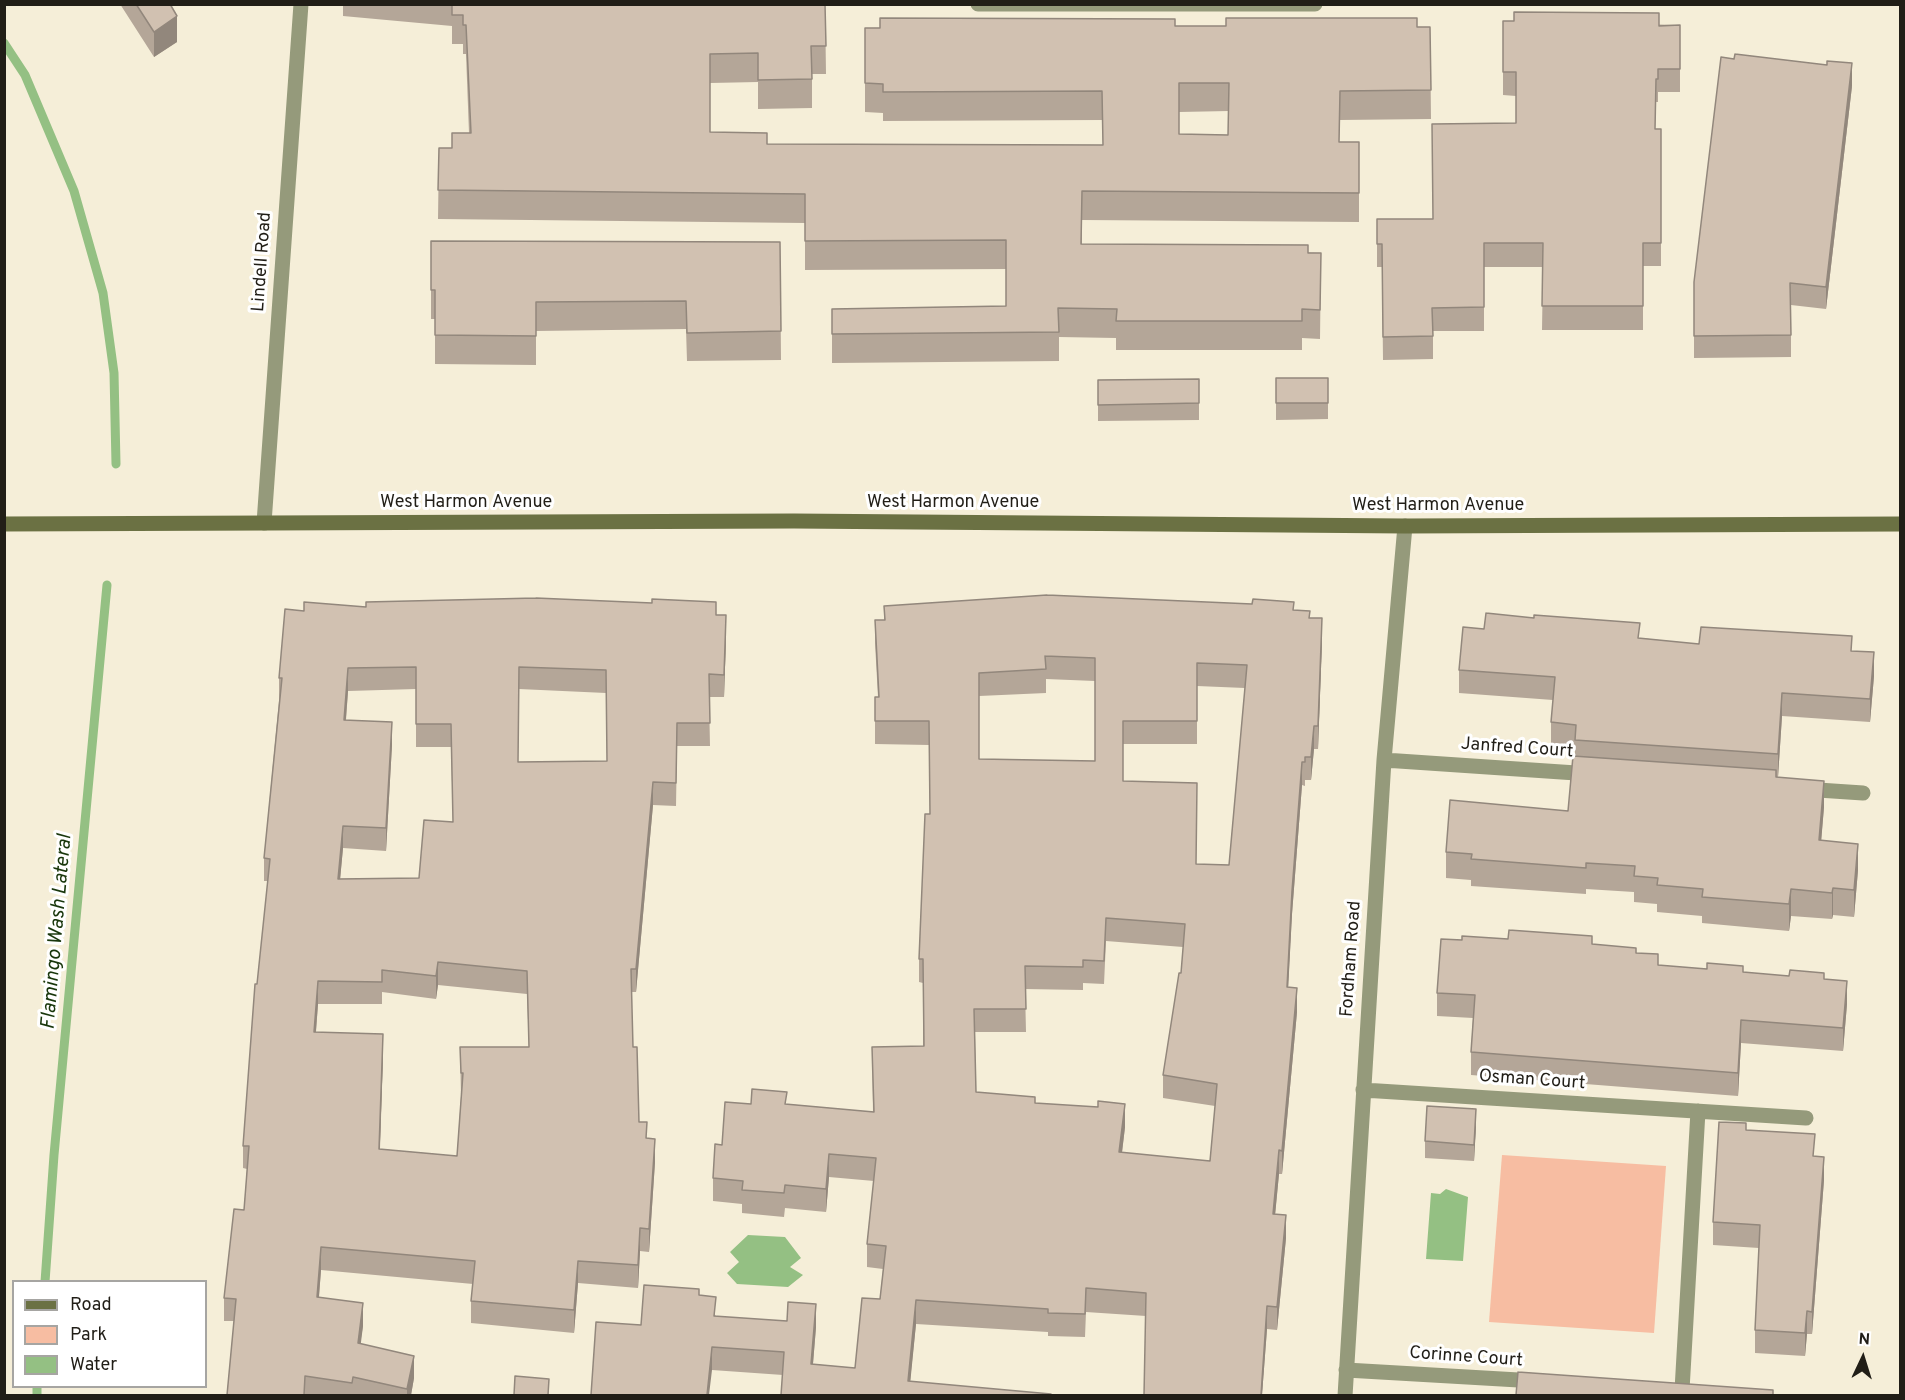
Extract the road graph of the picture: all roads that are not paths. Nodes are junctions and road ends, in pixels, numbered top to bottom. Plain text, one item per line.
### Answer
1 (301, 4) edge
2 (978, 4) edge
3 (1315, 4) edge
4 (264, 523) junction
5 (4, 524) edge
6 (1900, 524) edge
7 (1405, 526) junction
8 (1384, 760) junction
9 (1612, 776) edge
10 (1791, 788) edge
11 (1863, 793) dead end
12 (1363, 1090) junction
13 (1698, 1111) junction
14 (1806, 1118) dead end
15 (1346, 1370) junction
16 (1555, 1383) edge
17 (1682, 1390) edge
18 (1345, 1395) edge

1 - 4 street, Lindell Road
2 - 3 street
4 - 5 main road, West Harmon Avenue
4 - 7 main road, West Harmon Avenue
6 - 7 main road, West Harmon Avenue
7 - 8 street, Fordham Road
8 - 9 street, Janfred Court
8 - 12 street, Fordham Road
10 - 11 street
12 - 13 street, Osman Court
12 - 15 street, Fordham Road
13 - 14 street, Osman Court
13 - 17 street
15 - 16 street, Corinne Court
15 - 18 street, Fordham Road

